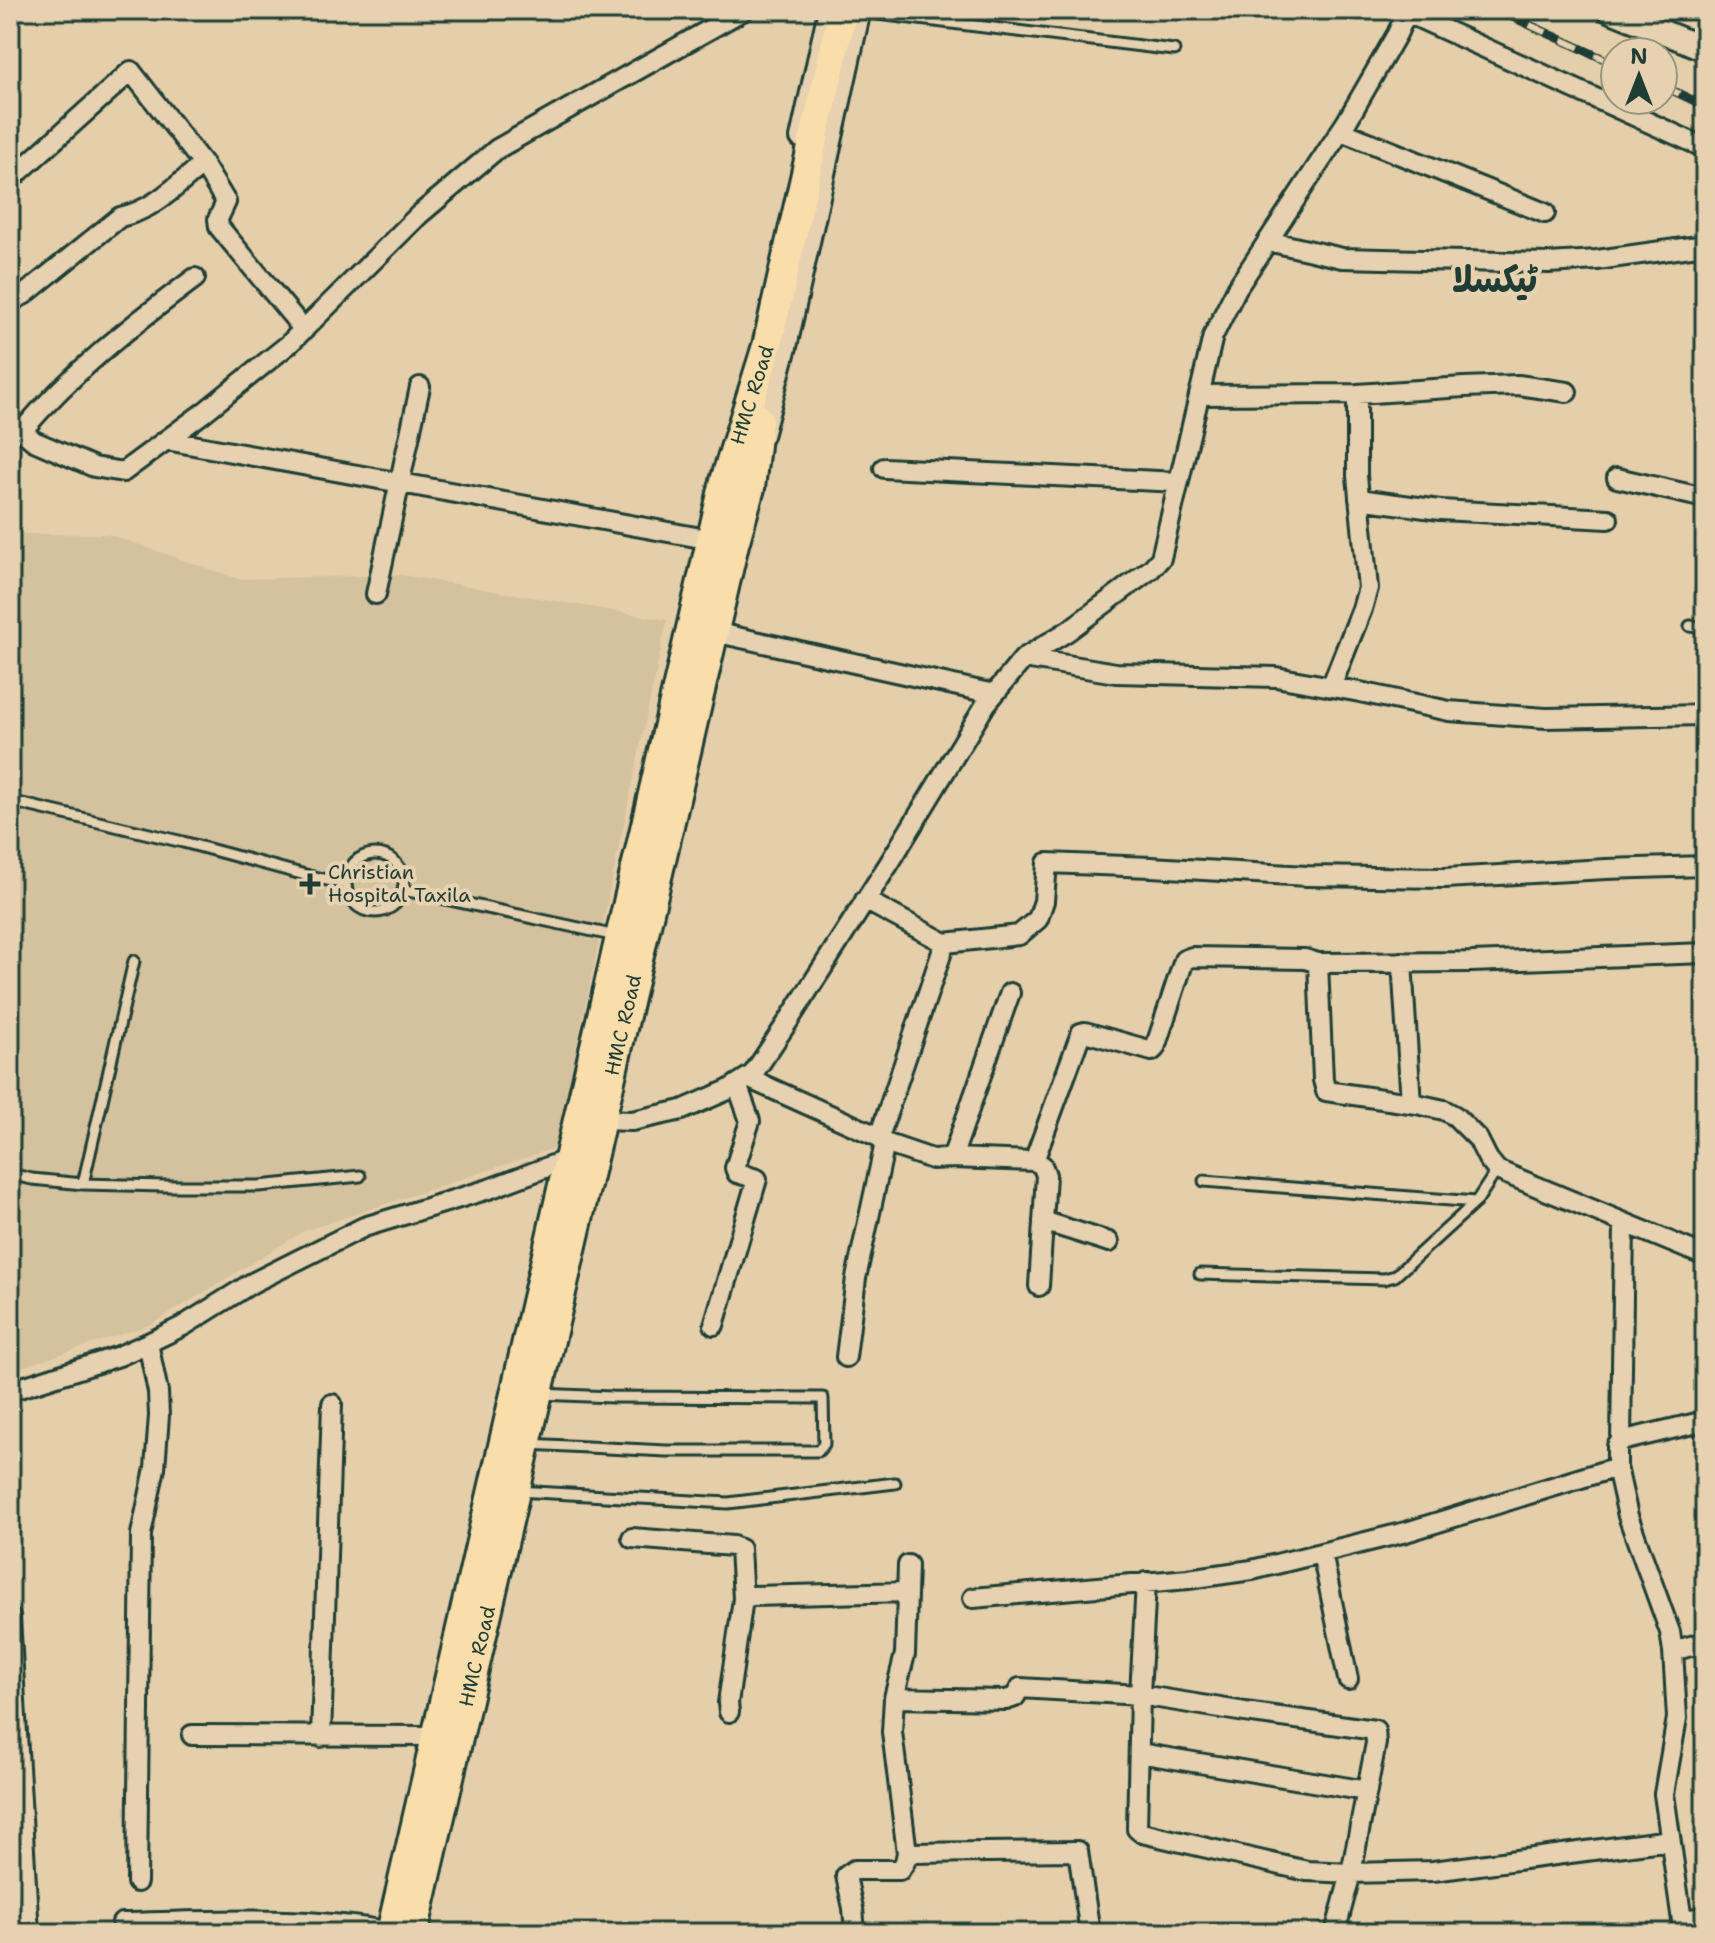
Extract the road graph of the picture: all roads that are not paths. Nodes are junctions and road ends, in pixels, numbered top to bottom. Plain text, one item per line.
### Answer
1 (744, 10) edge
2 (828, 10) edge
3 (1609, 10) edge
4 (855, 11) edge
5 (1404, 11) edge
6 (1705, 49) edge
7 (1174, 50) dead end
8 (1341, 131) junction
9 (1705, 148) edge
10 (203, 164) junction
11 (10, 180) edge
12 (1545, 213) dead end
13 (1268, 241) junction
14 (1705, 245) edge
15 (195, 278) dead end
16 (10, 302) edge
17 (304, 330) junction
18 (420, 387) dead end
19 (1567, 392) dead end
20 (1357, 394) junction
21 (1199, 395) junction
22 (16, 426) edge
23 (166, 440) junction
24 (884, 468) dead end
25 (1617, 478) dead end
26 (1179, 482) junction
27 (400, 483) junction
28 (737, 485) junction
29 (1705, 498) edge
30 (1359, 499) junction
31 (1608, 519) dead end
32 (712, 540) junction
33 (376, 594) dead end
34 (1690, 626) dead end
35 (1705, 628) edge
36 (714, 632) junction
37 (1024, 658) junction
38 (1331, 687) junction
39 (994, 694) junction
40 (1705, 715) edge
41 (10, 801) edge
42 (1705, 866) edge
43 (346, 884) junction
44 (404, 890) junction
45 (865, 900) junction
46 (631, 939) junction
47 (945, 943) junction
48 (1705, 953) edge
49 (134, 961) dead end
50 (1402, 962) junction
51 (1318, 963) junction
52 (1010, 993) dead end
53 (743, 1081) junction
54 (1411, 1103) junction
55 (602, 1120) junction
56 (882, 1140) junction
57 (581, 1155) junction
58 (952, 1158) junction
59 (1034, 1161) junction
60 (1497, 1170) junction
61 (10, 1174) edge
62 (360, 1176) dead end
63 (1204, 1181) dead end
64 (83, 1184) junction
65 (1476, 1202) junction
66 (1043, 1221) junction
67 (1624, 1224) junction
68 (1109, 1242) dead end
69 (1705, 1256) edge
70 (1200, 1274) dead end
71 (1039, 1286) dead end
72 (714, 1325) dead end
73 (148, 1343) junction
74 (846, 1357) dead end
75 (10, 1391) edge
76 (536, 1393) junction
77 (332, 1404) dead end
78 (1705, 1421) edge
79 (1621, 1441) junction
80 (525, 1444) junction
81 (1617, 1467) junction
82 (895, 1483) dead end
83 (514, 1491) junction
84 (632, 1538) dead end
85 (1322, 1553) junction
86 (908, 1565) dead end
87 (1146, 1582) junction
88 (907, 1592) junction
89 (973, 1598) dead end
90 (743, 1599) junction
91 (10, 1618) edge
92 (1705, 1642) edge
93 (1673, 1651) junction
94 (1348, 1679) dead end
95 (1140, 1695) junction
96 (894, 1698) junction
97 (729, 1712) dead end
98 (192, 1735) dead end
99 (436, 1736) junction
100 (321, 1737) junction
101 (1139, 1753) junction
102 (1367, 1791) junction
103 (1670, 1840) junction
104 (17, 1842) edge
105 (907, 1853) junction
106 (1351, 1873) junction
107 (137, 1882) dead end
108 (1705, 1916) edge
109 (122, 1923) dead end
110 (1684, 1927) edge
111 (29, 1933) edge
112 (398, 1933) edge
113 (855, 1933) edge
114 (1090, 1933) edge
115 (1335, 1933) edge

1 - 17 street
2 - 28 street
3 - 6 street
4 - 7 lane
4 - 28 main road, HMC Road
4 - 28 street
5 - 8 street
5 - 9 street
8 - 12 street
8 - 13 street
10 - 11 street
10 - 16 street
10 - 17 street
13 - 14 street
13 - 21 street
15 - 22 street
17 - 23 street
18 - 27 street
19 - 20 street
20 - 21 street
20 - 30 street
21 - 26 street
22 - 23 street
23 - 27 street
24 - 26 street
25 - 29 street
26 - 37 street
27 - 32 street
27 - 33 street
28 - 32 main road, HMC Road
28 - 36 main road, HMC Road
30 - 31 street
30 - 38 street
32 - 46 main road, HMC Road
34 - 35 lane
36 - 39 street
36 - 46 main road, HMC Road
37 - 38 street
37 - 39 street
38 - 40 street
39 - 45 street
41 - 43 lane
42 - 47 street
43 - 44 lane
43 - 44 lane
44 - 46 lane
45 - 47 street
45 - 53 street
46 - 55 main road, HMC Road
46 - 57 main road, HMC Road
47 - 56 street
48 - 50 street
49 - 64 lane
50 - 51 street
50 - 54 street
51 - 54 street
51 - 59 street
52 - 58 street
53 - 55 street
53 - 56 street
53 - 72 street
54 - 60 street
55 - 57 main road, HMC Road
56 - 58 street
56 - 74 street
57 - 73 street
57 - 76 main road, HMC Road
57 - 99 main road, HMC Road
58 - 59 street
59 - 66 street
60 - 65 lane
60 - 67 street
61 - 64 lane
62 - 64 lane
63 - 65 lane
65 - 70 lane
66 - 68 street
66 - 71 street
67 - 69 street
67 - 79 street
73 - 75 street
73 - 107 street
76 - 80 main road, HMC Road
76 - 80 lane
77 - 100 street
78 - 79 street
79 - 81 street
80 - 83 main road, HMC Road
81 - 85 street
81 - 93 street
82 - 83 lane
83 - 112 main road, HMC Road
84 - 90 street
85 - 87 street
85 - 94 street
86 - 88 street
87 - 89 street
87 - 95 street
88 - 90 street
88 - 96 street
90 - 97 street
91 - 104 street
92 - 93 street
93 - 103 street
95 - 96 street
95 - 101 street
95 - 102 street
96 - 105 street
98 - 100 street
99 - 100 street
99 - 112 main road, HMC Road
101 - 102 street
101 - 106 street
102 - 106 street
103 - 106 street
103 - 110 street
104 - 111 street
105 - 113 street
105 - 114 street
106 - 115 street
108 - 110 street
109 - 112 street

